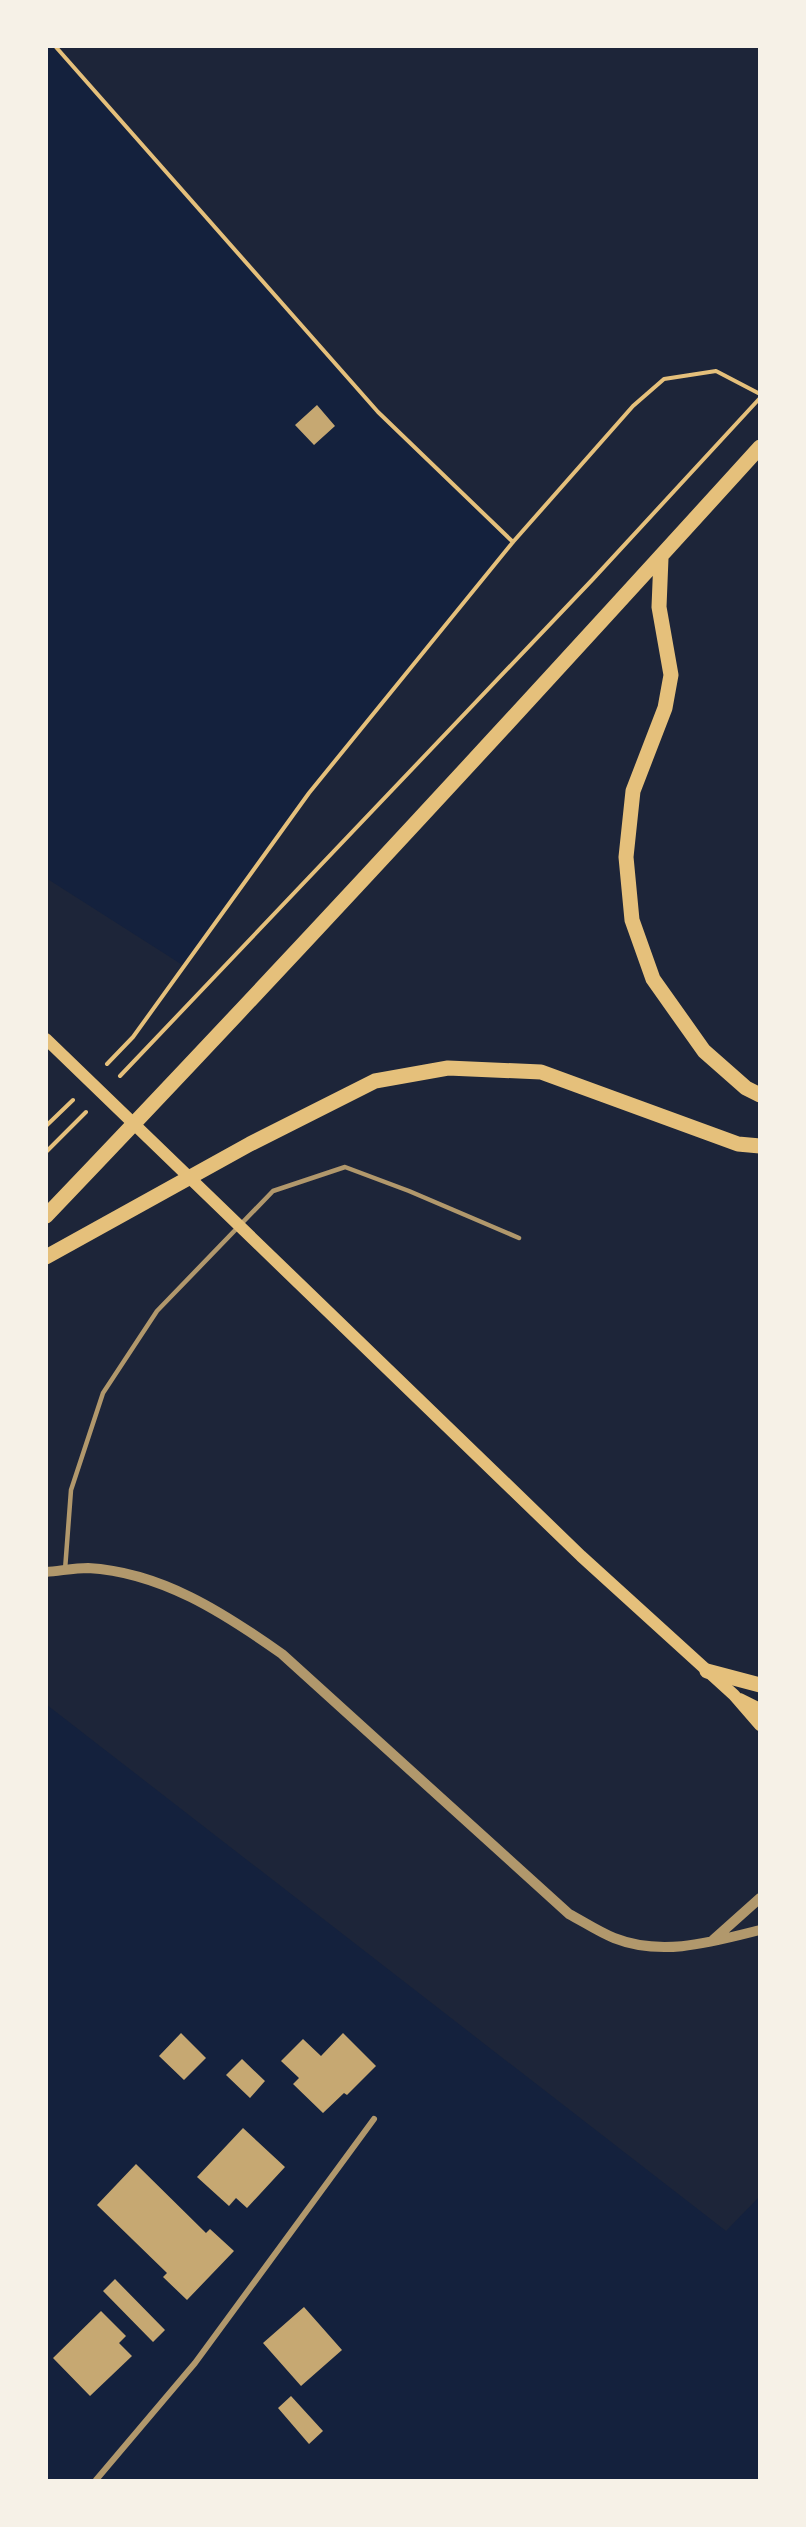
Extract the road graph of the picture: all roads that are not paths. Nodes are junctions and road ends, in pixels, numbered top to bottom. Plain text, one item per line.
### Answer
1 (759, 447) edge
2 (661, 558) junction
3 (46, 1039) edge
4 (759, 1095) edge
5 (759, 1146) edge
6 (46, 1216) edge
7 (519, 1238) dead end
8 (46, 1257) edge
9 (65, 1570) junction
10 (46, 1572) edge
11 (707, 1671) junction
12 (759, 1685) edge
13 (734, 1695) junction
14 (759, 1709) edge
15 (759, 1725) edge
16 (759, 1898) edge
17 (759, 1930) edge
18 (710, 1943) junction
19 (374, 2119) dead end
20 (96, 2481) edge

1 - 2 main road
2 - 4 main road
2 - 6 main road
3 - 11 main road
5 - 8 main road
7 - 9 lane
9 - 10 street
9 - 18 street
11 - 12 main road
11 - 13 main road
13 - 14 main road
13 - 15 main road
16 - 18 street
17 - 18 street
19 - 20 street

